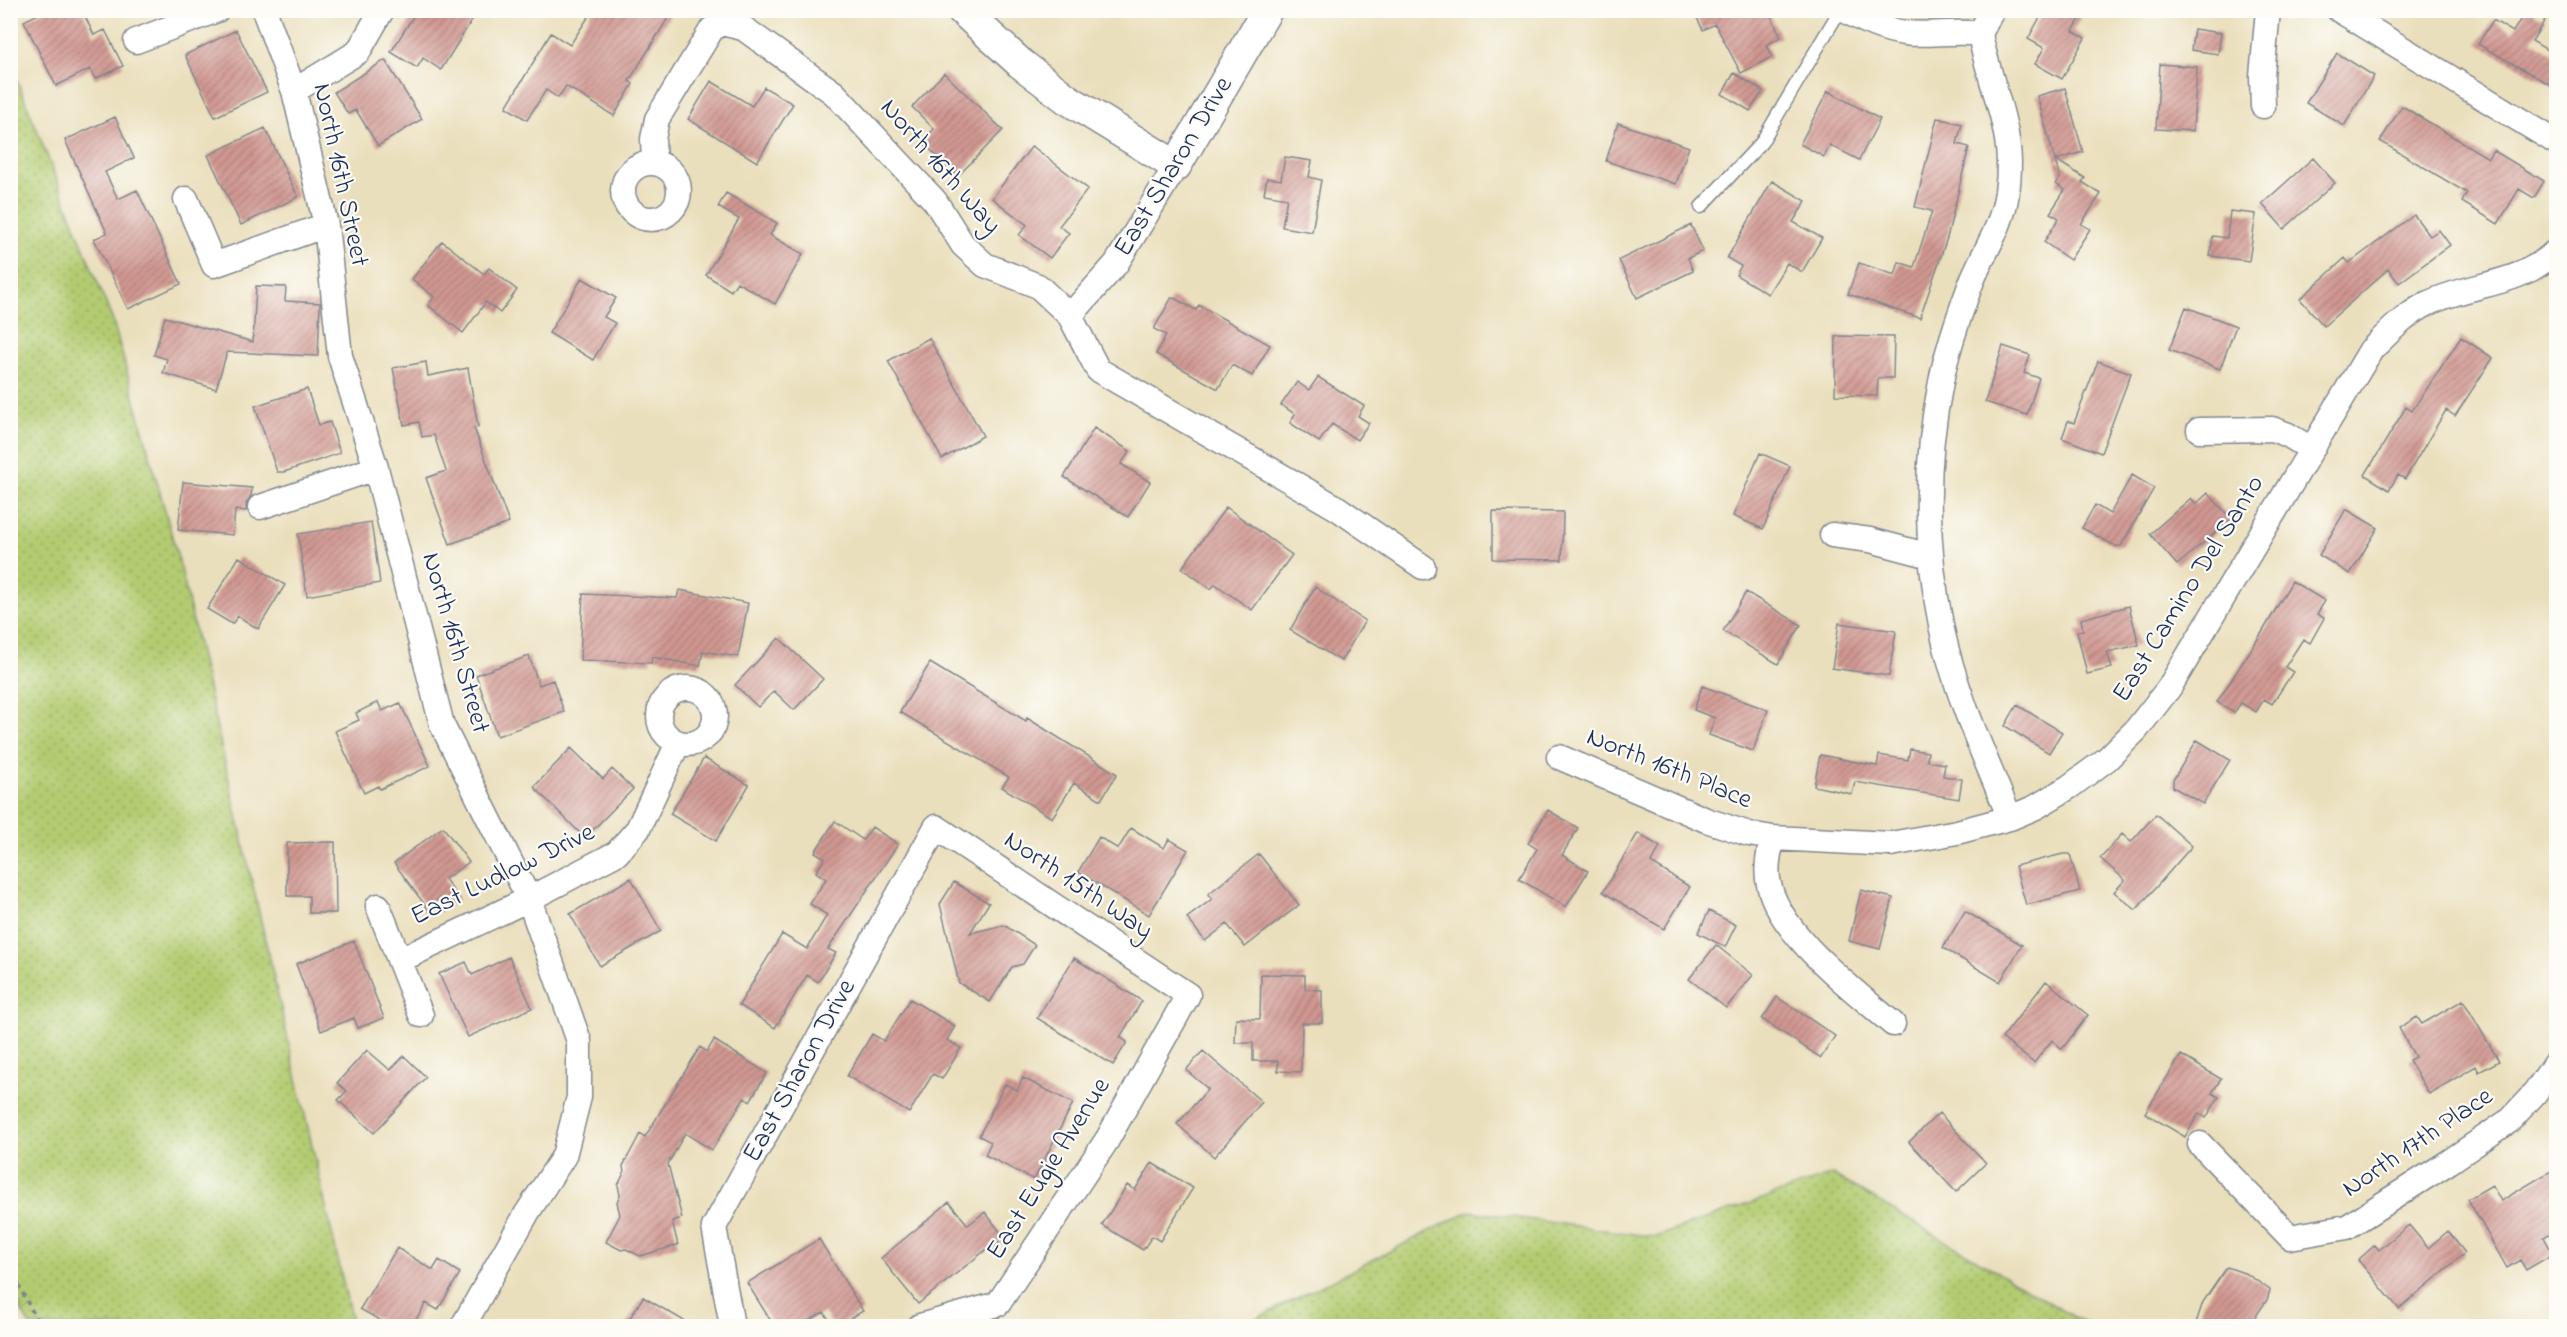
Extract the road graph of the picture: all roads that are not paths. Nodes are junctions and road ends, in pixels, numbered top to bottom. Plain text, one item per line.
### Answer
1 (217, 10) edge
2 (264, 10) edge
3 (382, 10) edge
4 (962, 10) edge
5 (1268, 10) edge
6 (1842, 10) edge
7 (1992, 10) edge
8 (2268, 10) edge
9 (2339, 10) edge
10 (1980, 34) junction
11 (136, 41) dead end
12 (294, 91) junction
13 (2263, 106) dead end
14 (2556, 142) edge
15 (654, 163) dead end
16 (1176, 166) junction
17 (186, 199) dead end
18 (1701, 207) dead end
19 (326, 225) junction
20 (2556, 251) edge
21 (1070, 316) junction
22 (2199, 429) dead end
23 (2311, 449) junction
24 (376, 468) junction
25 (260, 507) dead end
26 (1832, 535) dead end
27 (1930, 556) junction
28 (1423, 567) dead end
29 (678, 742) dead end
30 (1559, 758) dead end
31 (2010, 818) junction
32 (936, 827) joint
33 (1773, 838) junction
34 (529, 899) junction
35 (378, 906) dead end
36 (400, 960) junction
37 (1188, 995) joint
38 (421, 1015) dead end
39 (1893, 1024) dead end
40 (2556, 1062) edge
41 (2200, 1144) dead end
42 (463, 1326) edge
43 (732, 1326) edge
44 (920, 1326) edge

1 - 11 street
2 - 12 street, North 16th Street
3 - 12 street
4 - 16 street
5 - 16 street, East Sharon Drive
6 - 10 street
6 - 18 lane
7 - 10 street
8 - 13 street
9 - 14 street
10 - 27 street
12 - 19 street, North 16th Street
15 - 21 street, North 16th Way
16 - 21 street, East Sharon Drive
17 - 19 street
19 - 24 street, North 16th Street
20 - 23 street, East Camino Del Santo
21 - 28 street, North 16th Way
22 - 23 street, East Camino Del Santo
23 - 31 street, East Camino Del Santo
24 - 25 street
24 - 34 street, North 16th Street
26 - 27 street
27 - 31 street
29 - 34 street, East Ludlow Drive
30 - 33 street, North 16th Place
31 - 33 street, East Camino Del Santo
32 - 37 street, North 15th Way
32 - 43 street, East Sharon Drive
33 - 39 street, North 16th Place
34 - 36 street, East Ludlow Drive
34 - 42 street, North 16th Street
35 - 36 street, East Ludlow Drive
36 - 38 street, East Ludlow Drive
37 - 44 street, East Eugie Avenue
40 - 41 street, North 17th Place

